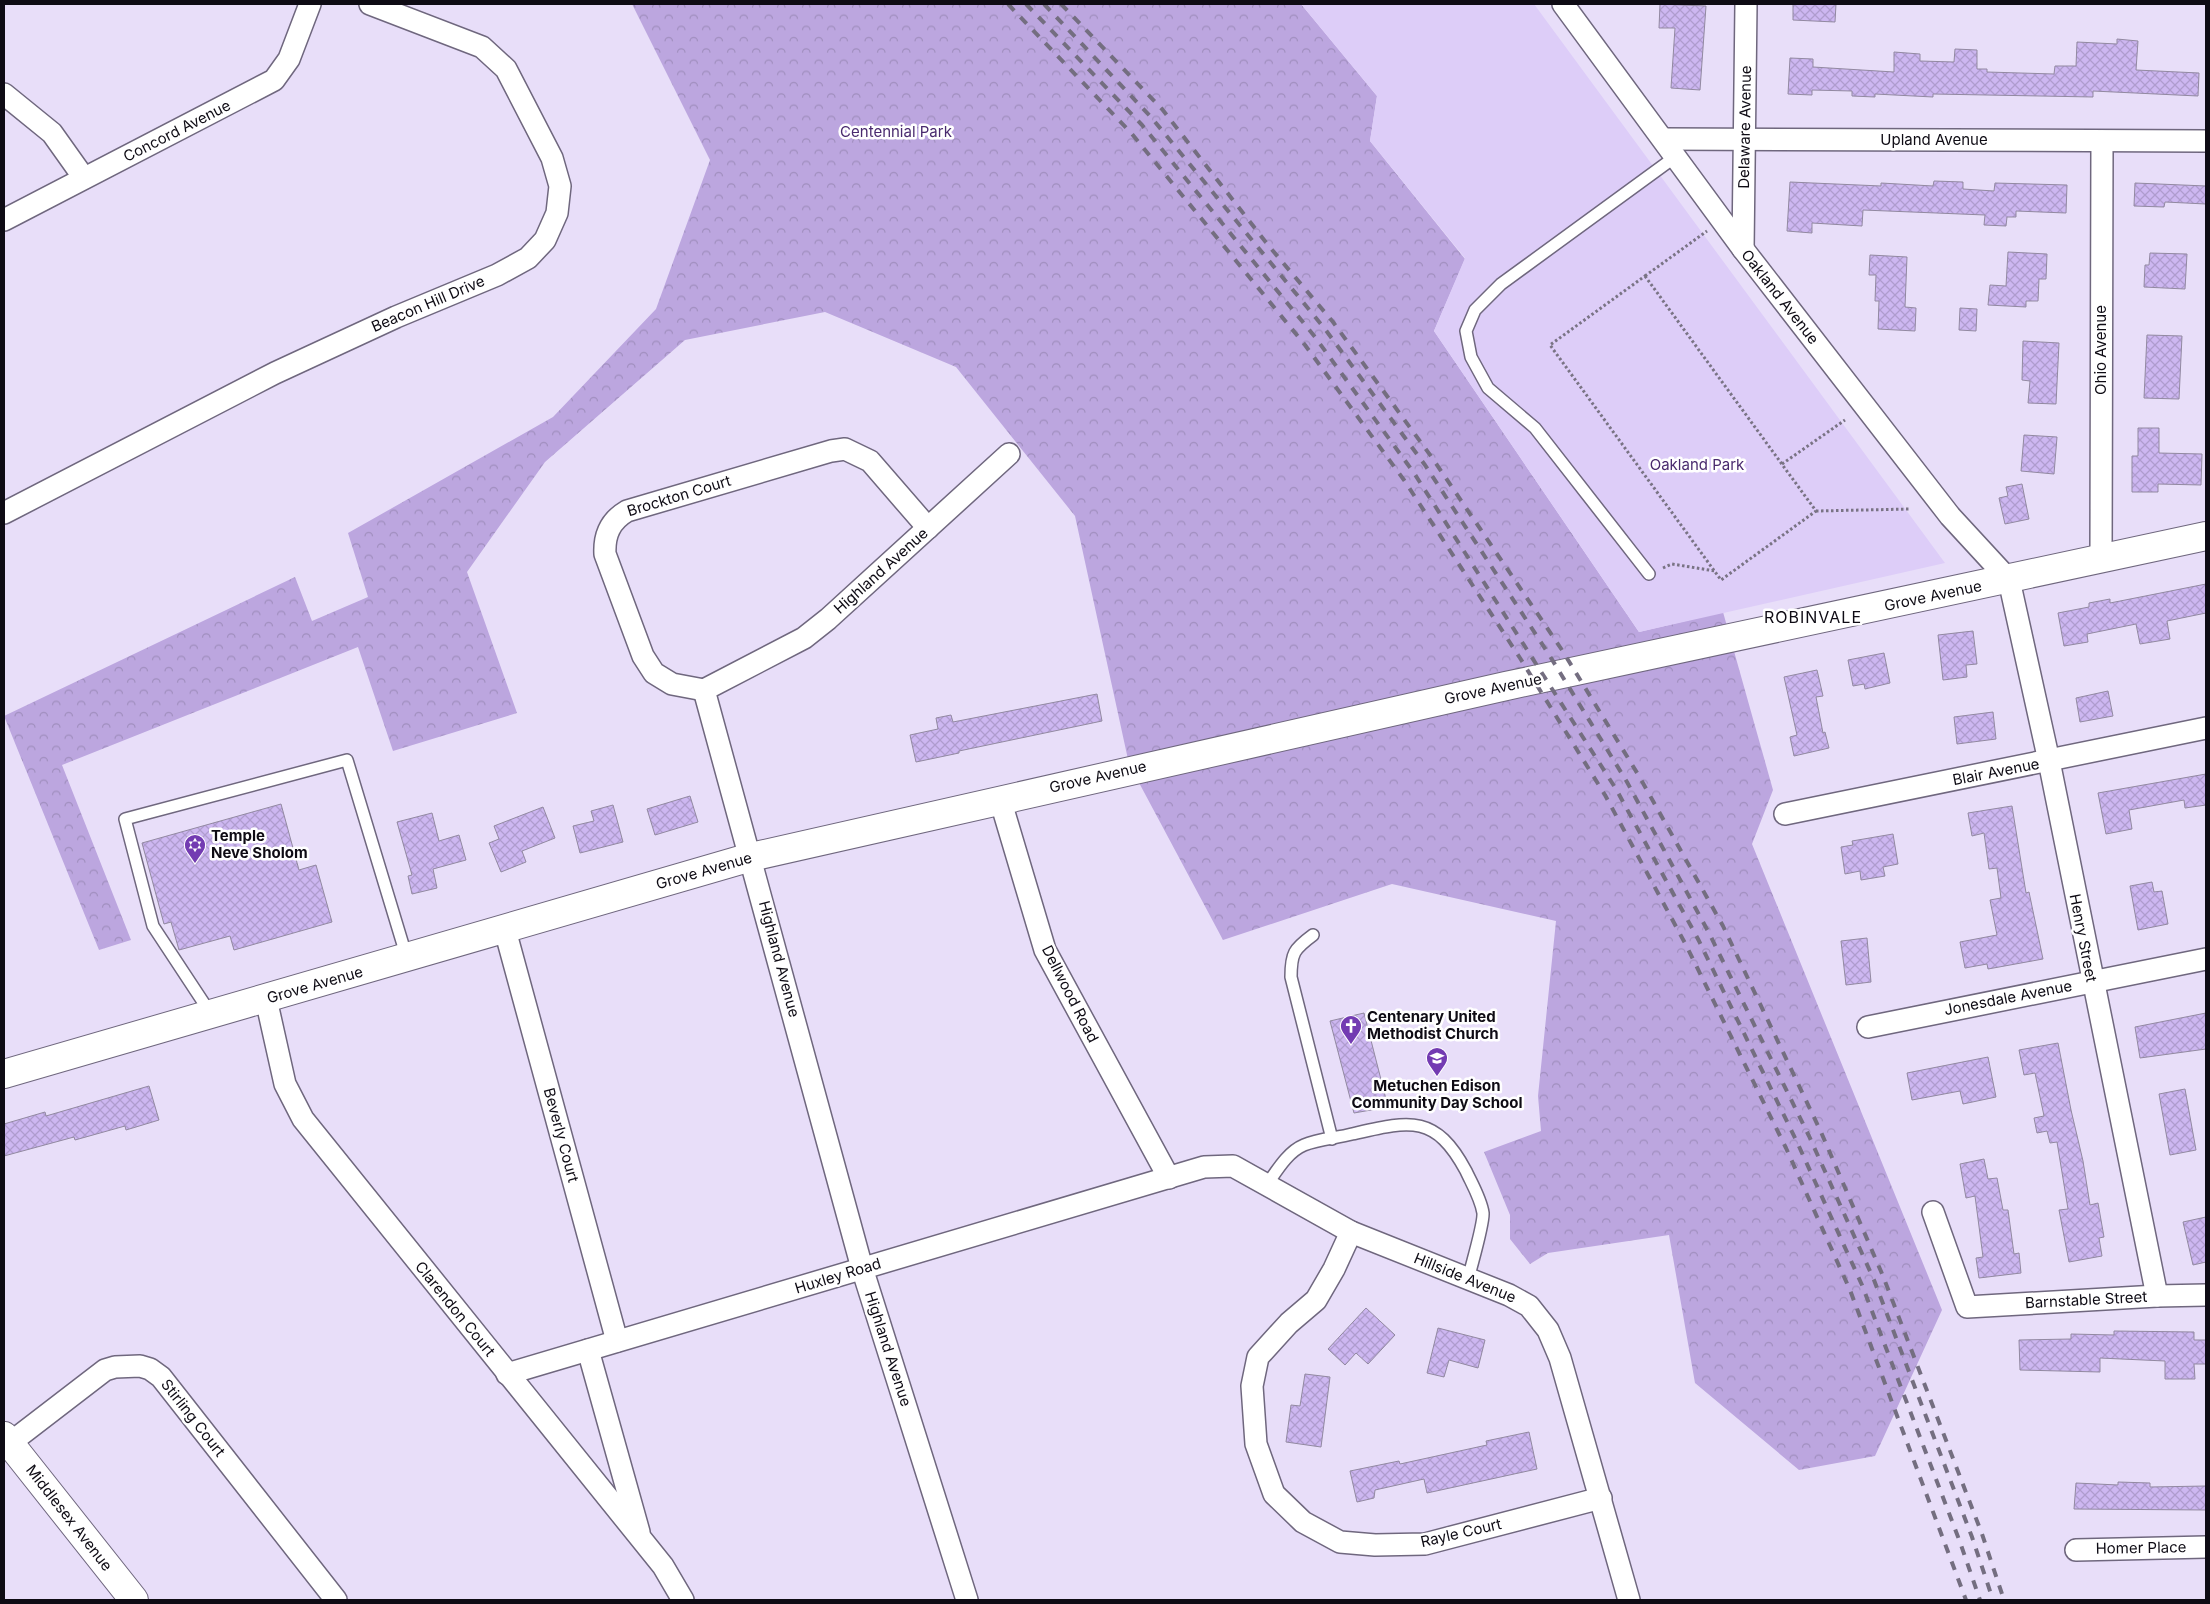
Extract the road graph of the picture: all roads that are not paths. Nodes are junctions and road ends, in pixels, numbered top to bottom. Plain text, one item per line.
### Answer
1 (310, 4) edge
2 (370, 4) edge
3 (1562, 4) edge
4 (1746, 4) edge
5 (4, 94) edge
6 (1662, 139) junction
7 (1744, 140) junction
8 (2102, 141) junction
9 (2206, 141) edge
10 (1675, 157) junction
11 (84, 178) junction
12 (4, 220) edge
13 (1743, 249) junction
14 (1009, 454) dead end
15 (4, 512) edge
16 (928, 528) junction
17 (2206, 536) edge
18 (2101, 558) junction
19 (1648, 574) road end
20 (2009, 580) junction
21 (704, 690) junction
22 (2206, 728) edge
23 (2048, 761) junction
24 (1000, 799) junction
25 (1785, 814) dead end
26 (751, 857) junction
27 (505, 930) junction
28 (1313, 935) dead end
29 (406, 959) junction
30 (2206, 959) edge
31 (2092, 981) junction
32 (266, 999) junction
33 (212, 1015) junction
34 (1868, 1027) dead end
35 (4, 1074) edge
36 (1332, 1139) junction
37 (1169, 1178) junction
38 (1266, 1186) junction
39 (1933, 1212) dead end
40 (1351, 1232) junction
41 (862, 1268) junction
42 (1468, 1280) junction
43 (2206, 1295) edge
44 (2157, 1296) junction
45 (617, 1341) junction
46 (588, 1350) junction
47 (507, 1374) junction
48 (7, 1440) edge
49 (1601, 1498) junction
50 (642, 1542) junction
51 (2206, 1547) edge
52 (2076, 1550) dead end
53 (134, 1600) edge
54 (336, 1600) edge
55 (683, 1600) edge
56 (967, 1600) edge
57 (1628, 1600) edge

1 - 11 street, Concord Avenue
2 - 15 street, Beacon Hill Drive
3 - 6 street, Oakland Avenue
4 - 7 street, Delaware Avenue
5 - 11 street
6 - 7 street, Upland Avenue
6 - 10 street, Oakland Avenue
7 - 8 street, Upland Avenue
7 - 13 street, Delaware Avenue
8 - 9 street, Upland Avenue
8 - 18 street, Ohio Avenue
10 - 13 street, Oakland Avenue
10 - 19 lane
11 - 12 street, Concord Avenue
13 - 20 street, Oakland Avenue
14 - 16 street, Highland Avenue
16 - 21 street, Highland Avenue
16 - 21 street, Brockton Court
17 - 18 street, Grove Avenue
18 - 20 street, Grove Avenue
20 - 23 street, Henry Street
20 - 24 street, Grove Avenue
21 - 26 street, Highland Avenue
22 - 23 street, Blair Avenue
23 - 25 street, Blair Avenue
23 - 31 street, Henry Street
24 - 26 street, Grove Avenue
24 - 37 street, Dellwood Road
26 - 27 street, Grove Avenue
26 - 41 street, Highland Avenue
27 - 29 street, Grove Avenue
27 - 45 street, Beverly Court
28 - 36 lane
29 - 32 street, Grove Avenue
29 - 33 lane
30 - 31 street, Jonesdale Avenue
31 - 34 street, Jonesdale Avenue
31 - 44 street, Henry Street
32 - 33 street, Grove Avenue
32 - 47 street, Clarendon Court
33 - 35 street, Grove Avenue
36 - 38 lane
36 - 42 lane
37 - 38 street, Hillside Avenue
37 - 41 street, Huxley Road
38 - 40 street, Hillside Avenue
39 - 44 street, Barnstable Street
40 - 42 street, Hillside Avenue
40 - 49 street, Rayle Court
41 - 45 street, Huxley Road
41 - 56 street, Highland Avenue
42 - 49 street, Hillside Avenue
43 - 44 street, Barnstable Street
45 - 46 street, Huxley Road
46 - 47 street, Huxley Road
46 - 50 street
47 - 50 street, Clarendon Court
48 - 53 street, Middlesex Avenue
48 - 54 street, Stirling Court
49 - 57 street, Hillside Avenue
50 - 55 street, Clarendon Court
51 - 52 street, Homer Place

